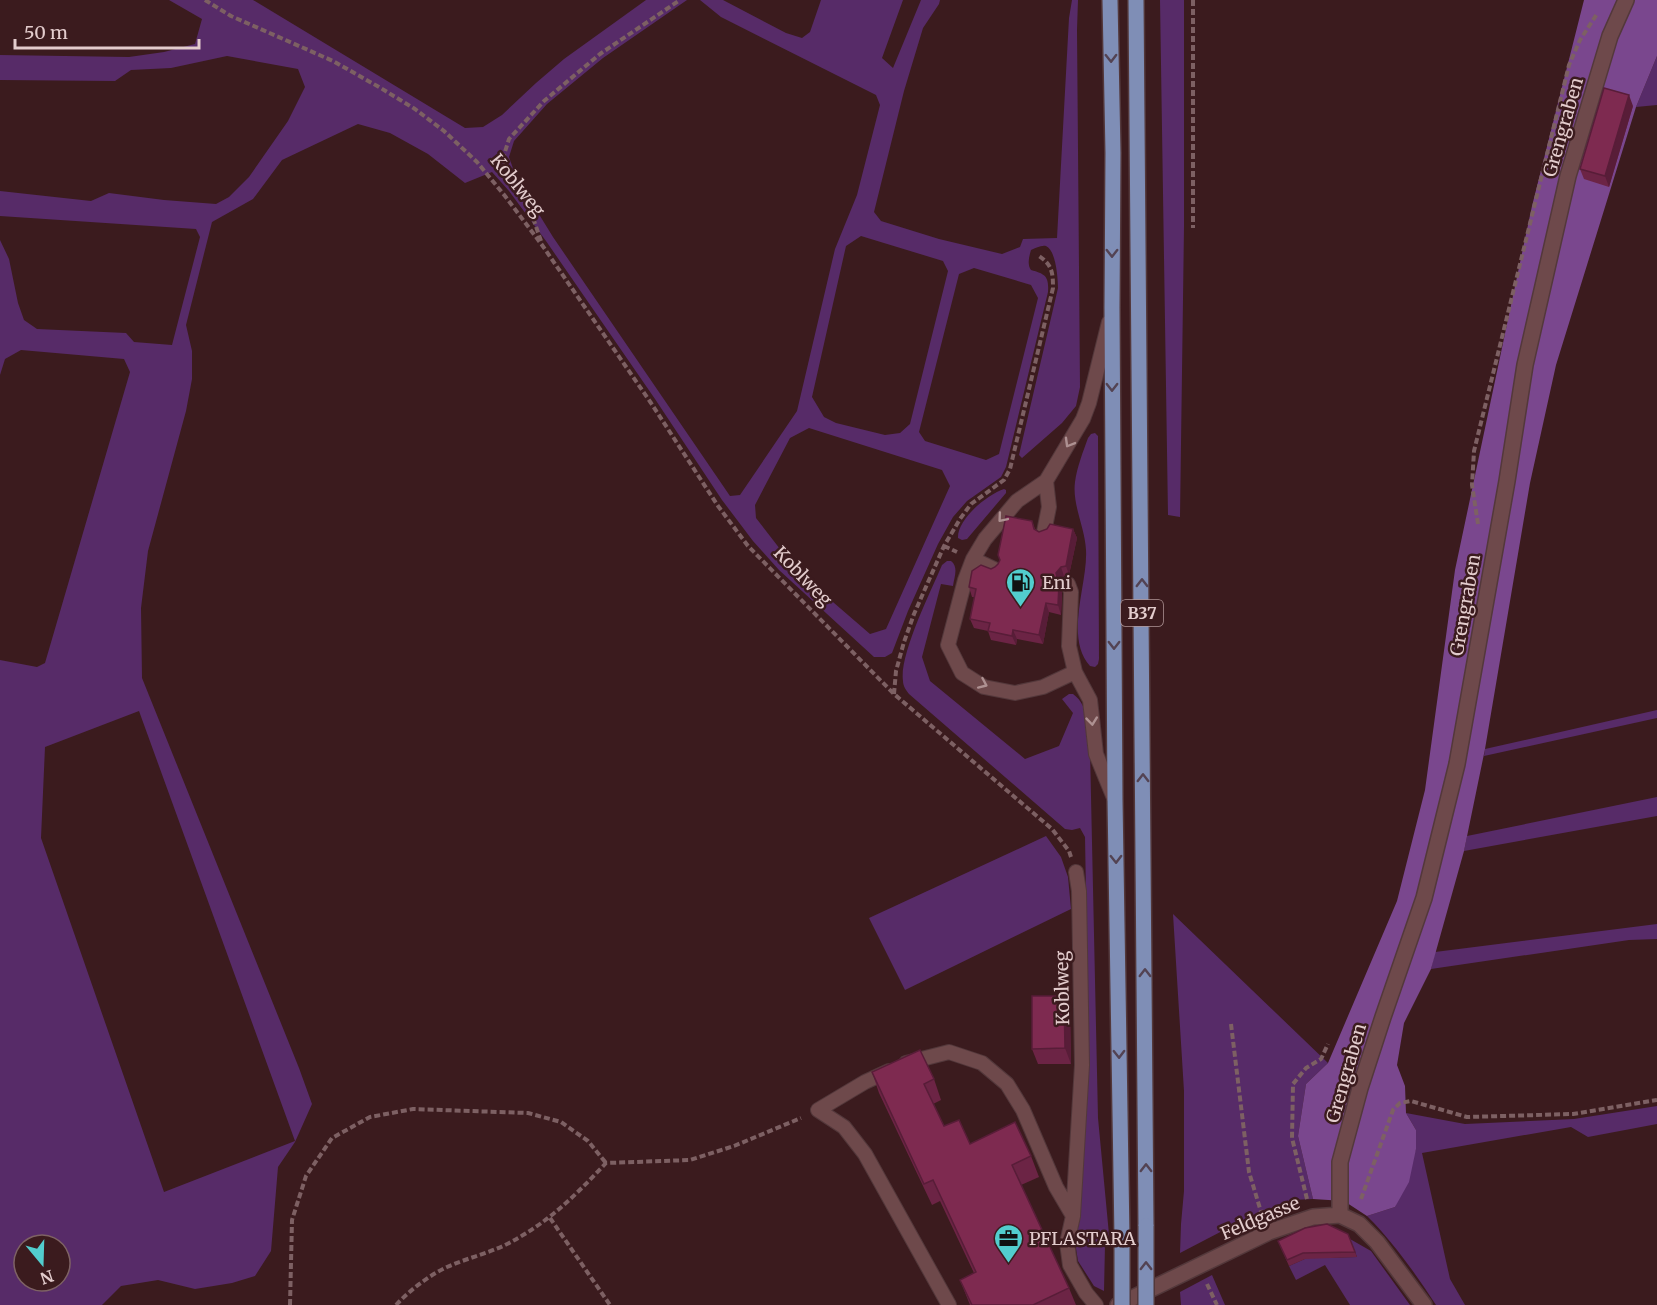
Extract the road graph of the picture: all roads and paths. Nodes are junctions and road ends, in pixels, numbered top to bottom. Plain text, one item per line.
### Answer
1 (205, 0) edge
2 (680, 0) edge
3 (1110, 0) edge
4 (1136, 0) edge
5 (1193, 0) edge
6 (1626, 0) edge
7 (1602, 8) dead end
8 (1193, 228) dead end
9 (542, 245) junction
10 (1039, 256) dead end
11 (1112, 308) junction
12 (1046, 481) junction
13 (1472, 485) dead end
14 (1044, 532) edge
15 (973, 559) junction
16 (994, 569) edge
17 (1068, 584) dead end
18 (1075, 672) junction
19 (894, 694) junction
20 (1115, 800) junction
21 (1076, 872) joint
22 (1231, 1024) dead end
23 (1328, 1044) dead end
24 (1657, 1100) edge
25 (818, 1110) junction
26 (606, 1163) junction
27 (1340, 1215) junction
28 (1073, 1216) junction
29 (1313, 1217) junction
30 (550, 1218) junction
31 (1359, 1224) junction
32 (1269, 1232) junction
33 (290, 1305) edge
34 (396, 1305) edge
35 (610, 1305) edge
36 (949, 1305) edge
37 (1096, 1305) edge
38 (1120, 1305) edge
39 (1146, 1305) edge
40 (1424, 1305) edge

1 - 9 path, Koblweg
2 - 9 path
3 -> 11 main road, B37
39 -> 4 main road, B37, bridge
5 - 8 path
6 - 27 street, Grengraben
7 - 13 path
9 - 19 path, Koblweg
10 - 19 path
11 -> 12 lane
11 -> 20 main road, B37
12 - 14 lane
12 -> 15 lane
15 - 16 lane
15 -> 18 lane
17 - 18 lane
18 -> 20 lane
19 - 21 path, Koblweg
20 -> 38 main road, B37, bridge
21 - 28 lane, Koblweg
22 - 32 path
23 - 29 path
24 - 31 path
25 - 26 path
25 - 28 lane
25 - 36 lane
26 - 30 path
26 - 33 path
27 - 29 street, Feldgasse
27 - 31 street, Feldgasse
28 - 37 lane, Koblweg
29 - 32 street, Feldgasse
30 - 34 path
30 - 35 path
31 - 40 street, Feldgasse
32 - 38 street, Feldgasse

